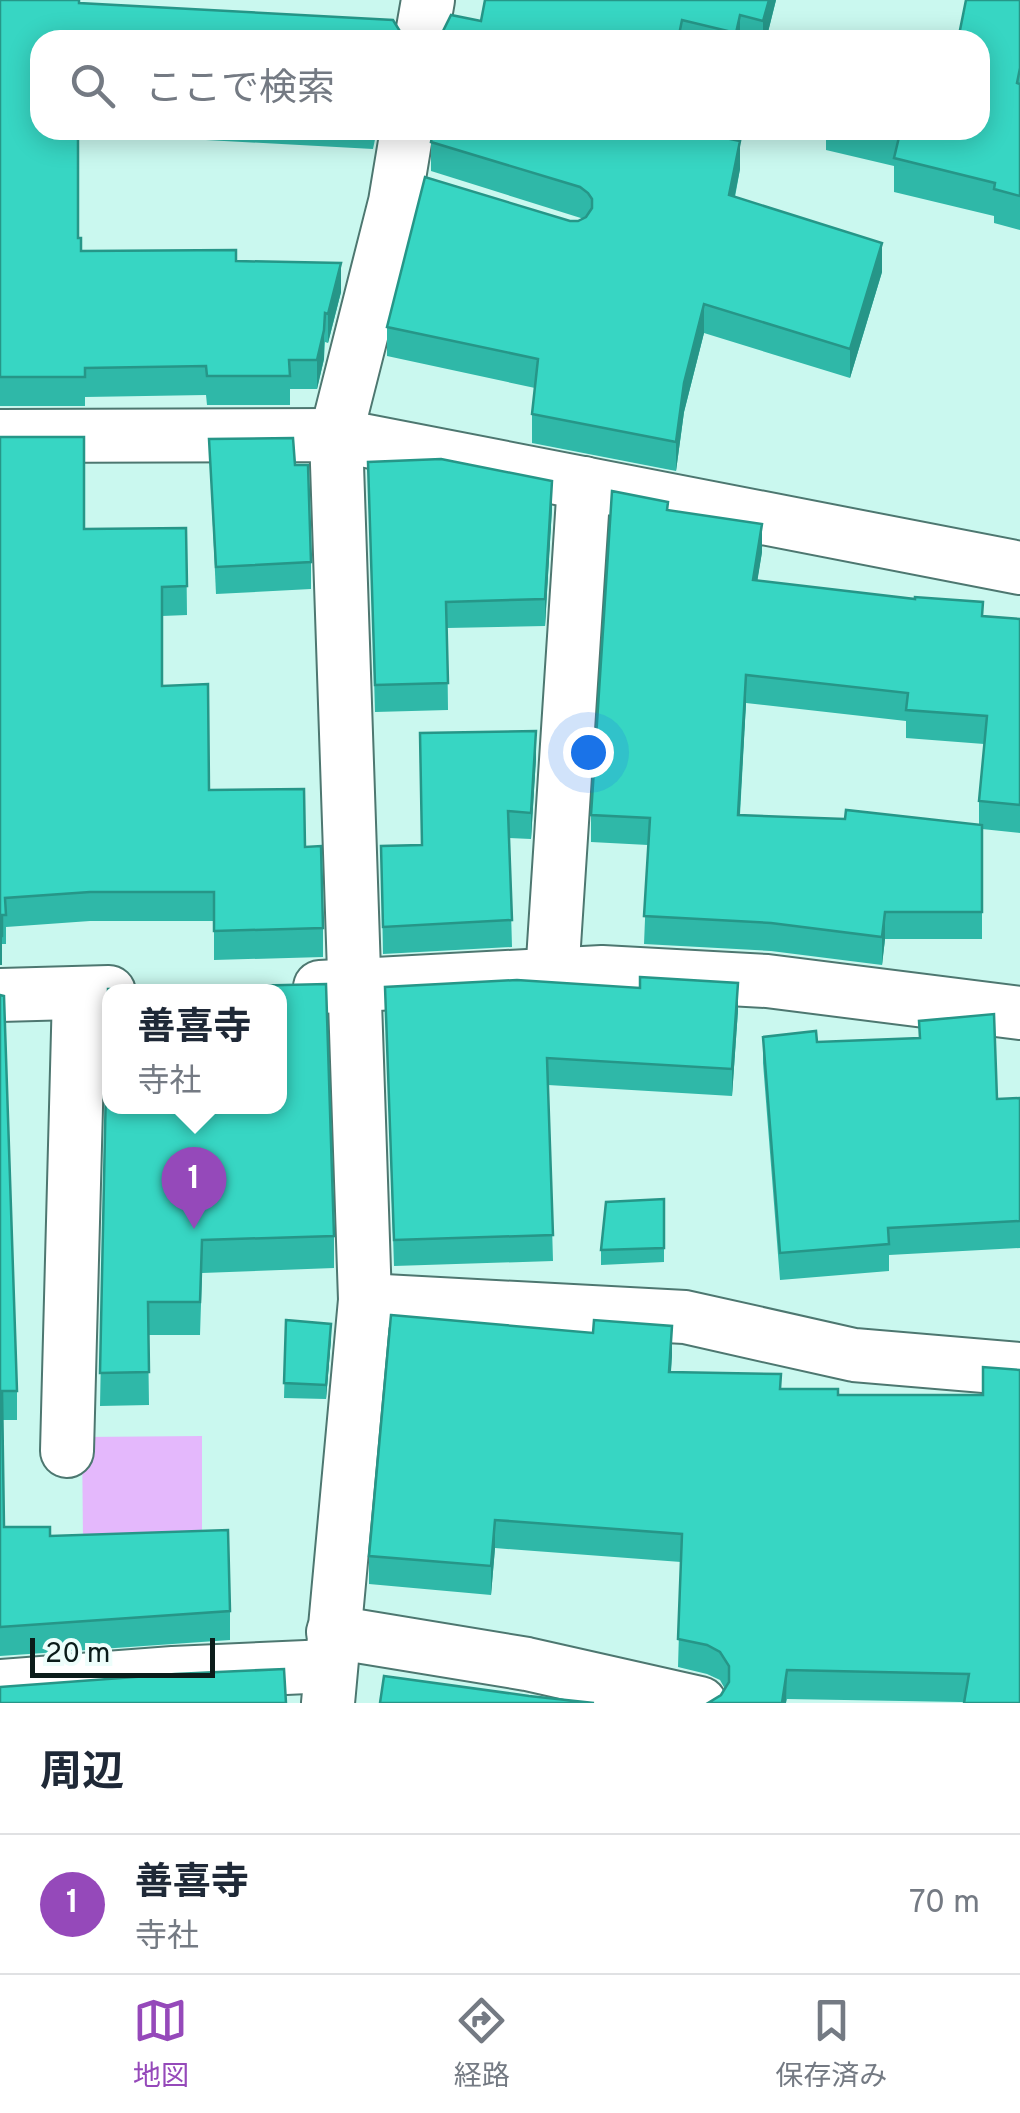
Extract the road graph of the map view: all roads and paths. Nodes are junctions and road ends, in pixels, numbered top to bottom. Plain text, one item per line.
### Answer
1 (428, 0) edge
2 (424, 30) edge
3 (405, 140) edge
4 (336, 435) junction
5 (0, 436) edge
6 (584, 483) junction
7 (1020, 568) edge
8 (552, 976) junction
9 (354, 986) junction
10 (287, 988) edge
11 (94, 993) edge
12 (0, 995) edge
13 (1020, 1013) edge
14 (366, 1300) junction
15 (1020, 1368) edge
16 (66, 1451) dead end
17 (330, 1667) edge
18 (0, 1686) edge
19 (700, 1703) edge

1 - 2 street
3 - 4 street
4 - 5 street
4 - 6 street
4 - 9 street
6 - 7 street
6 - 8 street
8 - 9 street
8 - 13 street
9 - 10 street
9 - 14 street
11 - 12 street
11 - 16 street
14 - 15 street
14 - 17 street
17 - 18 street
17 - 19 street

